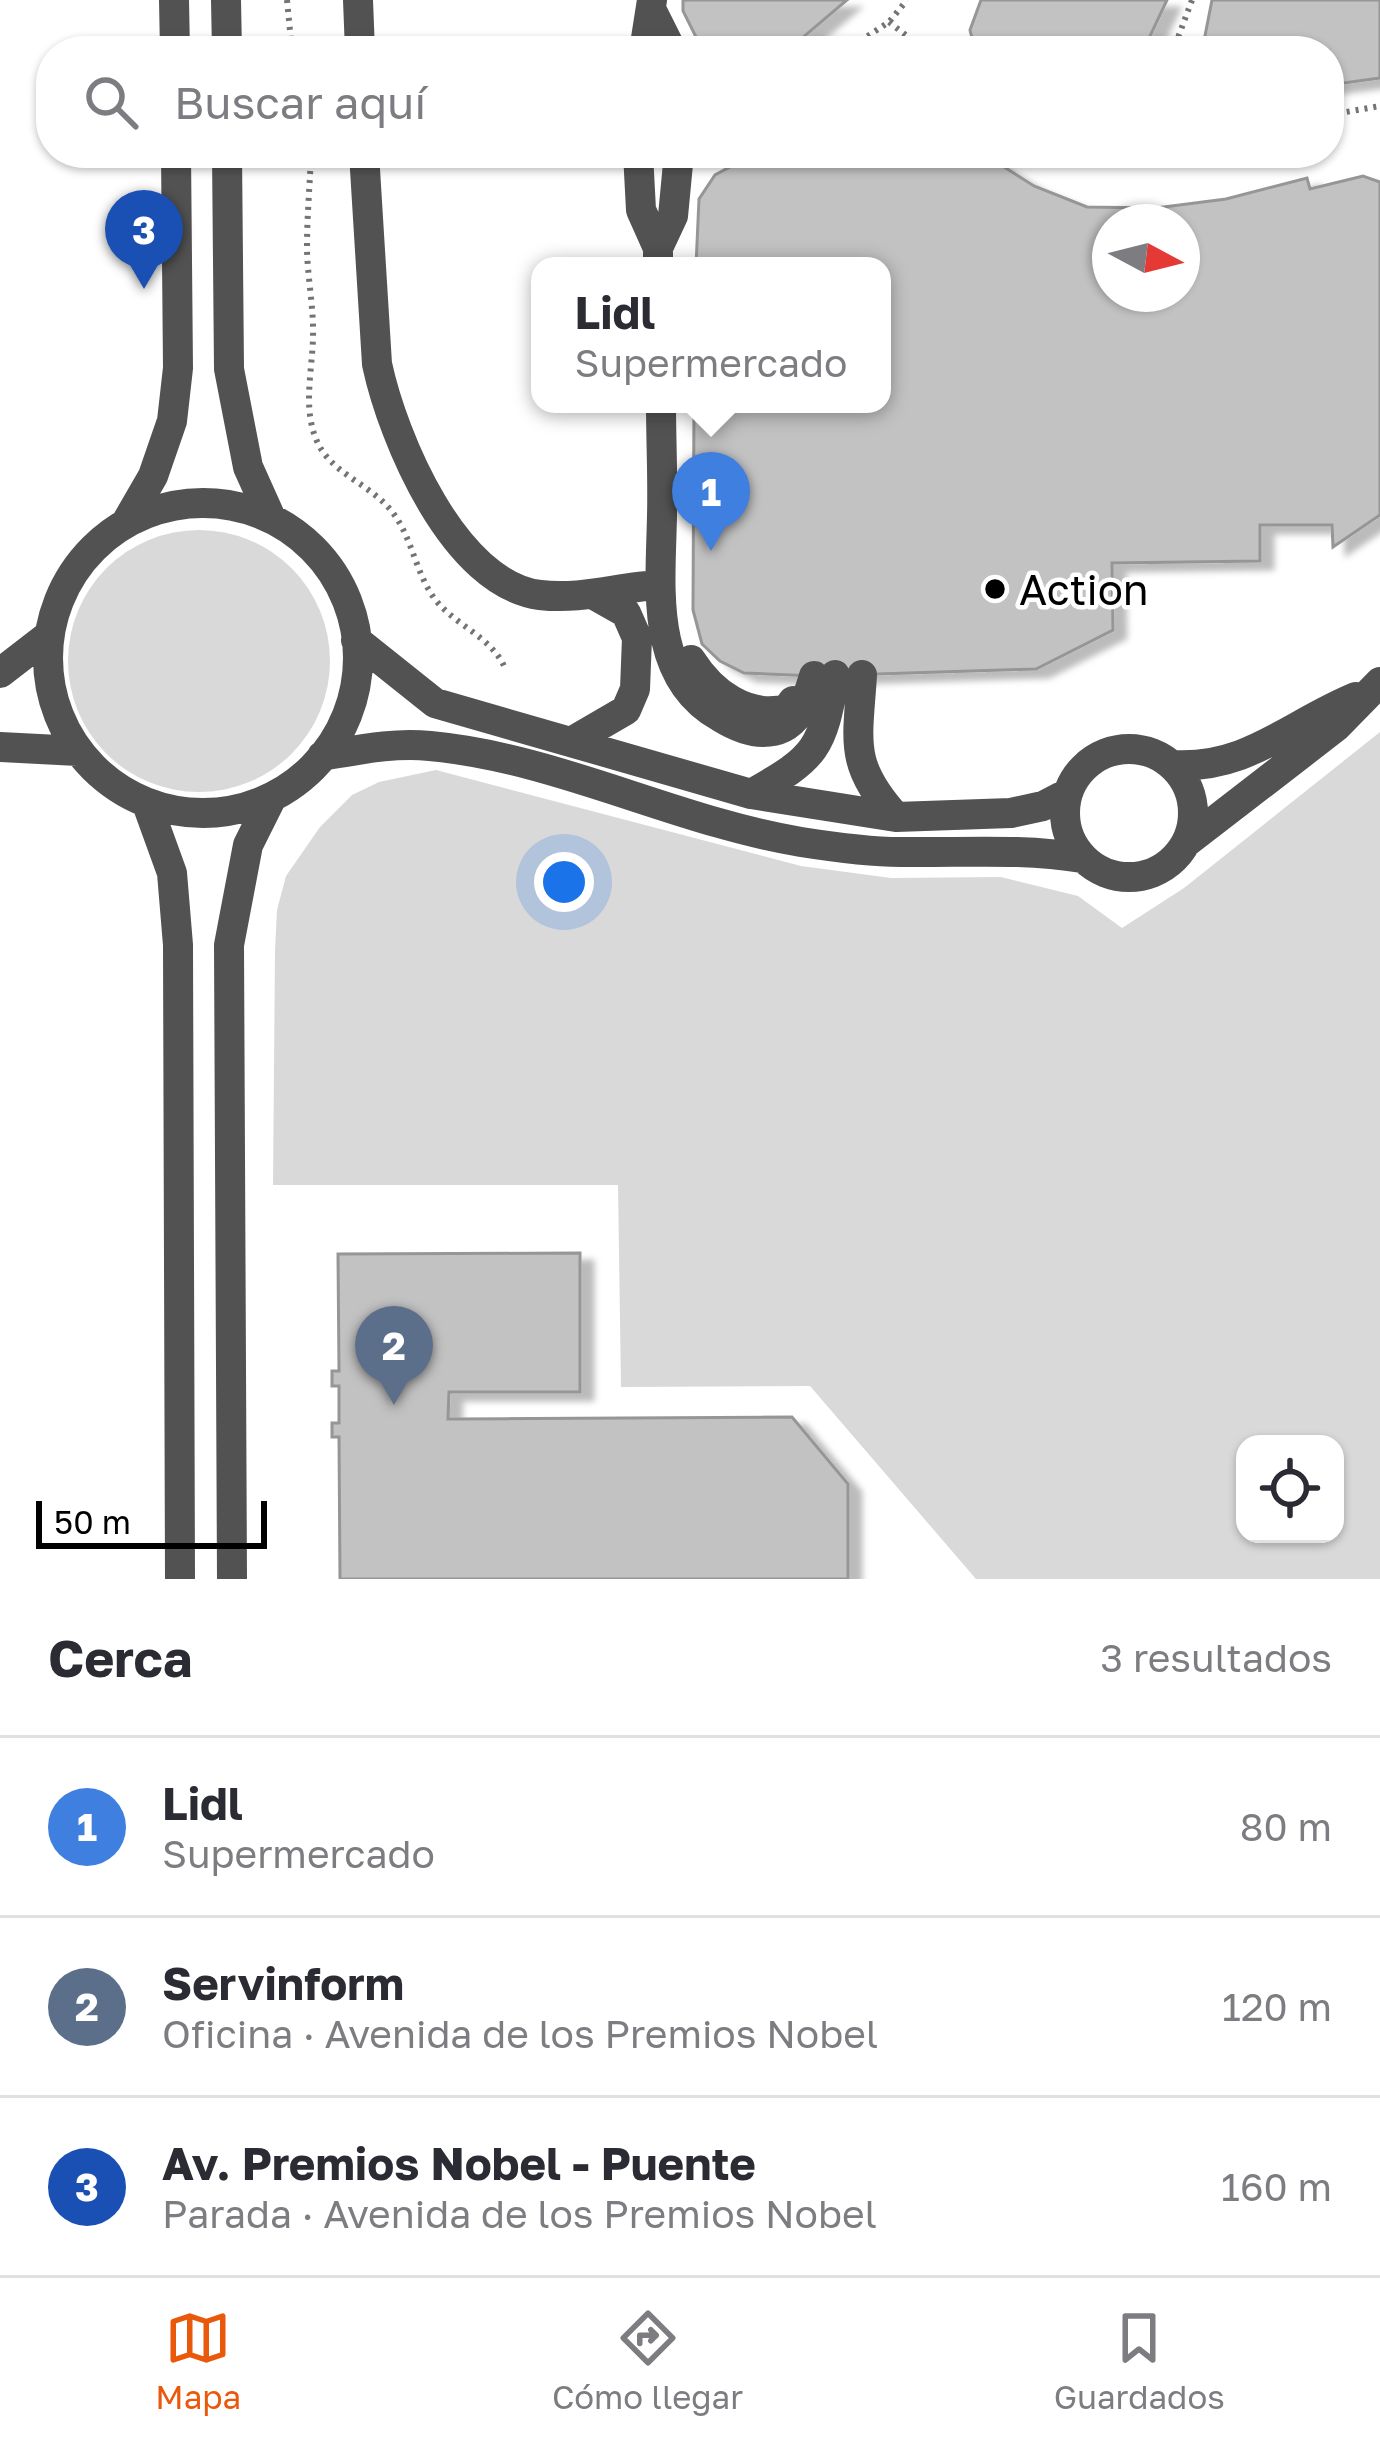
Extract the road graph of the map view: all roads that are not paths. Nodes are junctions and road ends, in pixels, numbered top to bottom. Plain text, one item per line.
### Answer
1 (175, 0) edge
2 (226, 0) edge
3 (358, 0) edge
4 (652, 5) edge
5 (175, 36) edge
6 (226, 36) edge
7 (359, 36) edge
8 (647, 36) edge
9 (665, 36) edge
10 (176, 168) edge
11 (227, 168) edge
12 (365, 168) edge
13 (639, 168) edge
14 (678, 168) edge
15 (658, 257) edge
16 (661, 413) edge
17 (270, 516) junction
18 (127, 521) junction
19 (659, 585) junction
20 (596, 596) junction
21 (48, 636) junction
22 (356, 640) junction
23 (0, 673) edge
24 (828, 675) junction
25 (1374, 688) edge
26 (571, 742) junction
27 (0, 747) edge
28 (78, 751) junction
29 (322, 757) junction
30 (1172, 765) junction
31 (1068, 793) junction
32 (751, 794) junction
33 (271, 799) junction
34 (147, 805) junction
35 (896, 817) junction
36 (1187, 842) junction
37 (1082, 858) junction
38 (180, 1579) edge
39 (232, 1579) edge

1 - 5 street
2 - 6 street
3 - 7 street
4 - 8 street
4 - 9 street
10 - 18 street
11 - 17 street
12 - 20 street
13 - 15 street
14 - 15 street
16 - 19 street
17 - 18 street
17 - 22 street
18 - 21 street
19 - 20 street
19 - 24 street
20 - 26 street
21 - 23 street
21 - 28 street
22 - 26 street
22 - 29 street
24 - 32 street
24 - 35 street
25 - 30 street
25 - 36 street
26 - 32 street
27 - 28 street
28 - 34 street
29 - 33 street
29 - 37 street
30 - 31 street
30 - 36 street
31 - 35 street
31 - 37 street
32 - 35 street
33 - 34 street
33 - 39 street
34 - 38 street
36 - 37 street

